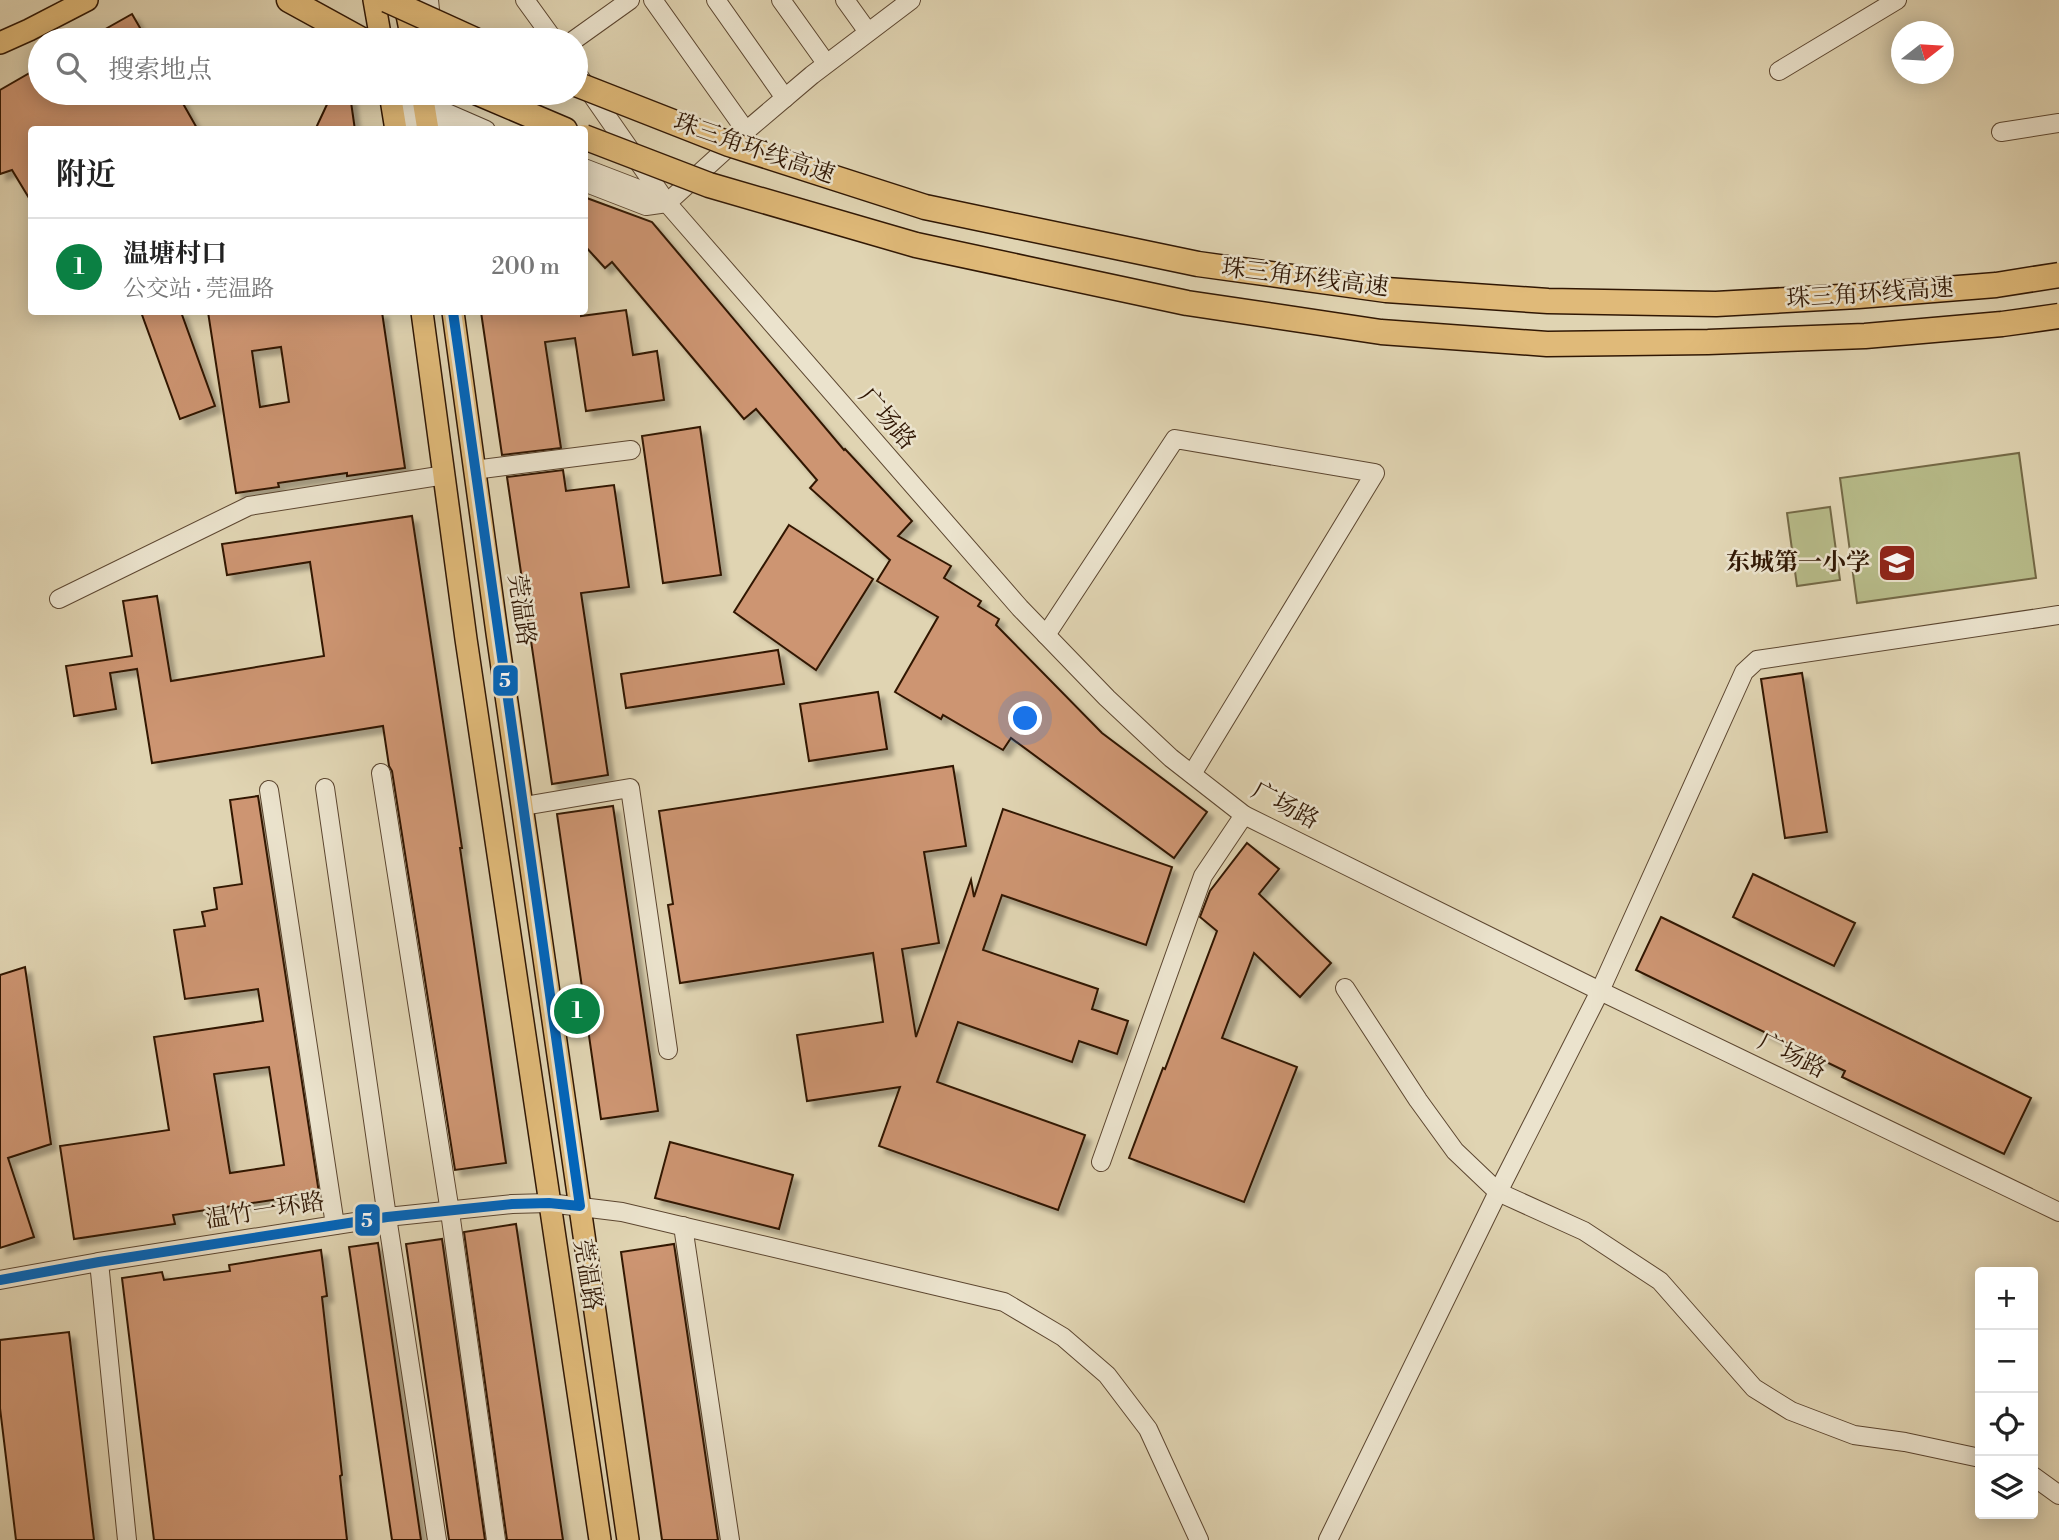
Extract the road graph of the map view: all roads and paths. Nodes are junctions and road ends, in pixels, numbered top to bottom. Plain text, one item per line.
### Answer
1 (87, 0) edge
2 (289, 0) edge
3 (374, 0) edge
4 (387, 0) edge
5 (404, 0) edge
6 (429, 0) edge
7 (525, 0) edge
8 (630, 0) edge
9 (653, 0) edge
10 (716, 0) edge
11 (781, 0) edge
12 (845, 0) edge
13 (911, 0) edge
14 (1896, 0) edge
15 (33, 28) edge
16 (340, 28) edge
17 (379, 28) edge
18 (410, 28) edge
19 (432, 28) edge
20 (449, 28) edge
21 (545, 28) edge
22 (28, 30) edge
23 (588, 30) edge
24 (868, 32) junction
25 (0, 43) edge
26 (826, 63) junction
27 (1779, 71) dead end
28 (588, 89) edge
29 (588, 89) edge
30 (785, 97) junction
31 (392, 105) edge
32 (506, 105) edge
33 (425, 108) edge
34 (2059, 123) edge
35 (395, 124) edge
36 (445, 126) edge
37 (475, 126) edge
38 (556, 126) edge
39 (746, 131) junction
40 (2001, 132) dead end
41 (588, 139) edge
42 (588, 170) edge
43 (588, 184) edge
44 (667, 203) junction
45 (2059, 275) edge
46 (422, 315) edge
47 (453, 315) edge
48 (2059, 316) edge
49 (631, 450) dead end
50 (474, 470) junction
51 (444, 475) junction
52 (59, 599) dead end
53 (2059, 615) edge
54 (1046, 635) junction
55 (381, 774) dead end
56 (1192, 774) junction
57 (325, 788) dead end
58 (270, 790) dead end
59 (524, 806) junction
60 (1244, 815) junction
61 (1345, 988) dead end
62 (1600, 991) junction
63 (668, 1050) dead end
64 (1101, 1162) dead end
65 (1499, 1192) junction
66 (549, 1203) junction
67 (580, 1206) junction
68 (450, 1212) junction
69 (2059, 1212) edge
70 (387, 1217) junction
71 (335, 1225) junction
72 (683, 1226) junction
73 (99, 1262) junction
74 (0, 1280) edge
75 (1975, 1457) edge
76 (2038, 1480) edge
77 (2059, 1495) edge
78 (127, 1540) edge
79 (437, 1540) edge
80 (496, 1540) edge
81 (600, 1540) edge
82 (628, 1540) edge
83 (730, 1540) edge
84 (1199, 1540) edge
85 (1328, 1540) edge

1 - 15 main road
2 - 16 highway
3 - 17 main road
4 - 20 highway, bridge
5 - 18 main road
6 - 19 street
7 - 21 street
8 - 23 street
9 - 39 street
10 - 30 street
11 - 26 street
12 - 24 street
13 - 24 street
14 - 27 street
22 - 25 main road
24 - 26 street
26 - 30 street
28 - 44 street, 广场路
29 - 45 highway, 珠三角环线高速, bridge
30 - 39 street
31 - 35 main road
32 - 38 highway
33 - 35 street
33 - 36 street
33 - 37 street
34 - 40 street
39 - 44 street
41 - 48 highway, 珠三角环线高速, bridge
42 - 44 street, 广场路
43 - 44 street
44 - 54 street, 广场路
46 - 51 main road, 莞温路
47 - 50 main road, 莞温路
49 - 50 street
50 - 59 main road, 莞温路
51 - 52 street
51 - 66 main road, 莞温路
53 - 62 street
54 - 56 street, 广场路
54 - 56 street
55 - 68 street
56 - 60 street, 广场路
57 - 70 street
58 - 71 street
59 - 63 street
59 - 67 main road, 莞温路
60 - 62 street, 广场路
60 - 64 street
61 - 65 street
62 - 65 street
62 - 69 street, 广场路
65 - 75 street
65 - 85 street
66 - 67 street, 温竹一环路
66 - 68 street, 温竹一环路
66 - 81 main road, 莞温路
67 - 72 street, 温竹一环路
67 - 82 main road, 莞温路
68 - 70 street, 温竹一环路
68 - 80 street
70 - 71 street, 温竹一环路
70 - 79 street
71 - 73 street, 温竹一环路
72 - 83 street
72 - 84 street, 温竹一环路
73 - 74 street, 温竹一环路
73 - 78 street
76 - 77 street

